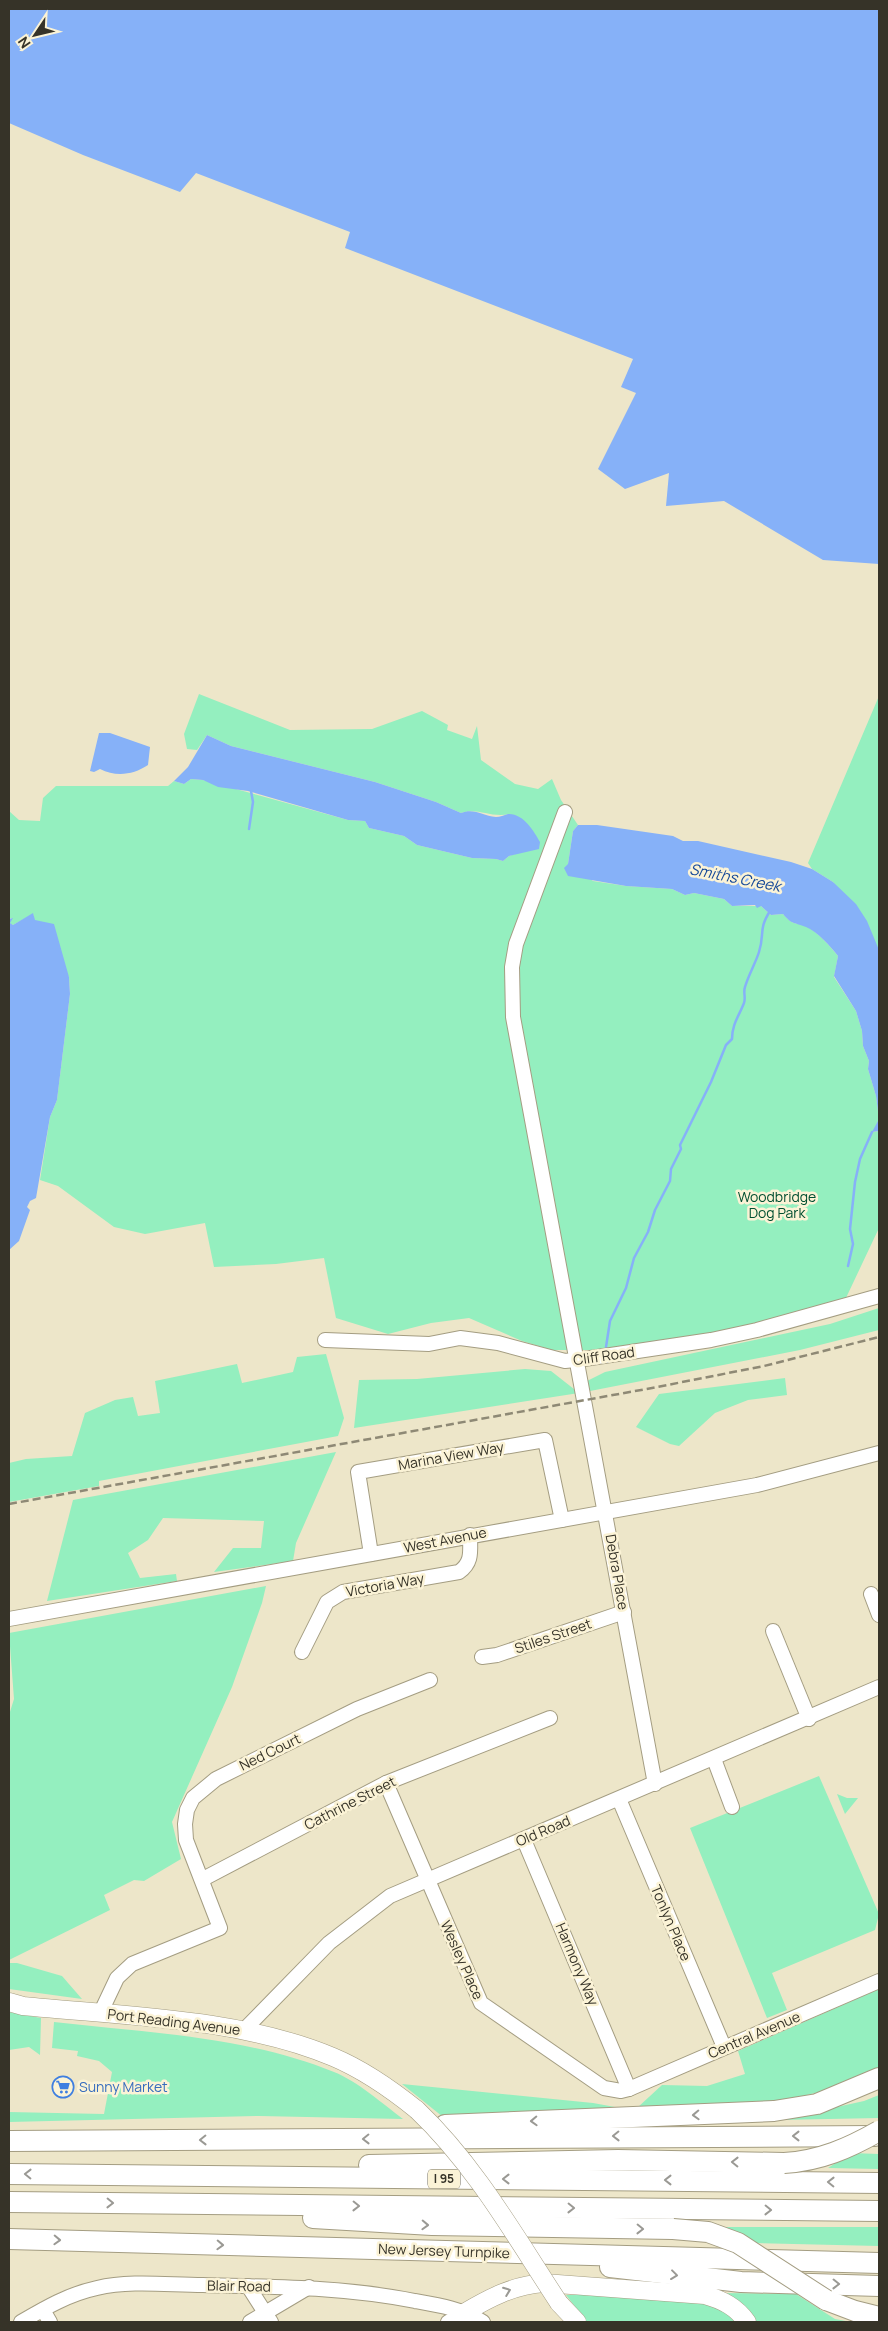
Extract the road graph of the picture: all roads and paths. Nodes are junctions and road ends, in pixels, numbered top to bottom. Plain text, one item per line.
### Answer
1 (565, 812) dead end
2 (879, 1296) edge
3 (325, 1340) dead end
4 (576, 1360) junction
5 (879, 1453) edge
6 (606, 1511) junction
7 (562, 1520) junction
8 (470, 1534) junction
9 (371, 1554) junction
10 (871, 1594) dead end
11 (624, 1612) junction
12 (879, 1615) edge
13 (9, 1619) edge
14 (773, 1631) dead end
15 (302, 1652) dead end
16 (482, 1657) dead end
17 (430, 1680) dead end
18 (879, 1687) edge
19 (550, 1718) dead end
20 (809, 1719) junction
21 (714, 1759) junction
22 (386, 1783) junction
23 (655, 1784) junction
24 (619, 1799) junction
25 (732, 1806) dead end
26 (524, 1840) junction
27 (203, 1879) junction
28 (427, 1880) junction
29 (879, 1981) edge
30 (9, 2002) edge
31 (100, 2014) junction
32 (244, 2030) junction
33 (724, 2047) junction
34 (879, 2078) edge
35 (629, 2089) junction
36 (879, 2131) edge
37 (879, 2136) edge
38 (391, 2139) junction
39 (9, 2141) edge
40 (9, 2174) edge
41 (54, 2174) junction
42 (879, 2183) edge
43 (9, 2202) edge
44 (184, 2204) junction
45 (879, 2211) edge
46 (9, 2239) edge
47 (452, 2251) junction
48 (879, 2263) edge
49 (248, 2286) junction
50 (879, 2286) edge
51 (309, 2287) junction
52 (559, 2303) junction
53 (43, 2310) junction
54 (464, 2313) junction
55 (879, 2317) edge
56 (268, 2318) edge
57 (21, 2322) edge
58 (50, 2322) edge
59 (250, 2322) edge
60 (448, 2322) edge
61 (483, 2322) edge
62 (571, 2322) edge
63 (577, 2322) edge
64 (747, 2322) edge

1 - 4 street, Debra Place
2 - 4 street, Cliff Road
3 - 4 street, Cliff Road
4 - 6 street, Debra Place
5 - 6 street, West Avenue
6 - 7 street, West Avenue
6 - 11 street, Debra Place
7 - 8 street, West Avenue
7 - 9 street, Marina View Way
8 - 9 street, West Avenue
8 - 15 street, Victoria Way
9 - 13 street, West Avenue
10 - 12 street
11 - 16 street, Stiles Street
11 - 23 street, Debra Place
14 - 20 street
17 - 27 street, Ned Court
18 - 20 street, Old Road
19 - 22 street, Cathrine Street
20 - 21 street, Old Road
21 - 23 street, Old Road
21 - 25 street
22 - 27 street, Cathrine Street
22 - 28 street, Wesley Place
23 - 24 street, Old Road
24 - 26 street, Old Road
24 - 33 street, Tonlyn Place
26 - 28 street, Old Road
26 - 35 street, Harmony Way
27 - 31 street
28 - 32 street, Old Road
28 - 35 street, Wesley Place
29 - 33 street, Central Avenue
30 - 31 main road, Port Reading Avenue
31 - 32 main road, Port Reading Avenue
32 - 52 main road, Port Reading Avenue, bridge
33 - 35 street, Central Avenue
34 -> 38 highway
36 -> 41 highway, bridge
37 -> 38 highway
38 -> 39 highway
41 -> 40 highway, I 95
42 -> 41 highway, I 95
43 -> 44 highway, I 95
44 -> 45 highway, I 95
44 -> 55 highway, bridge
46 -> 47 highway, New Jersey Turnpike
47 - 48 highway, New Jersey Turnpike
47 -> 50 highway
49 - 51 street, Blair Road
49 - 53 street, Blair Road
49 - 56 street
51 - 54 street, Blair Road
51 - 56 street
52 - 62 main road, Port Reading Avenue
52 - 63 main road
53 - 57 street, Blair Road
53 - 58 street
54 - 60 street
54 - 61 street
54 -> 64 main road
56 - 59 street

